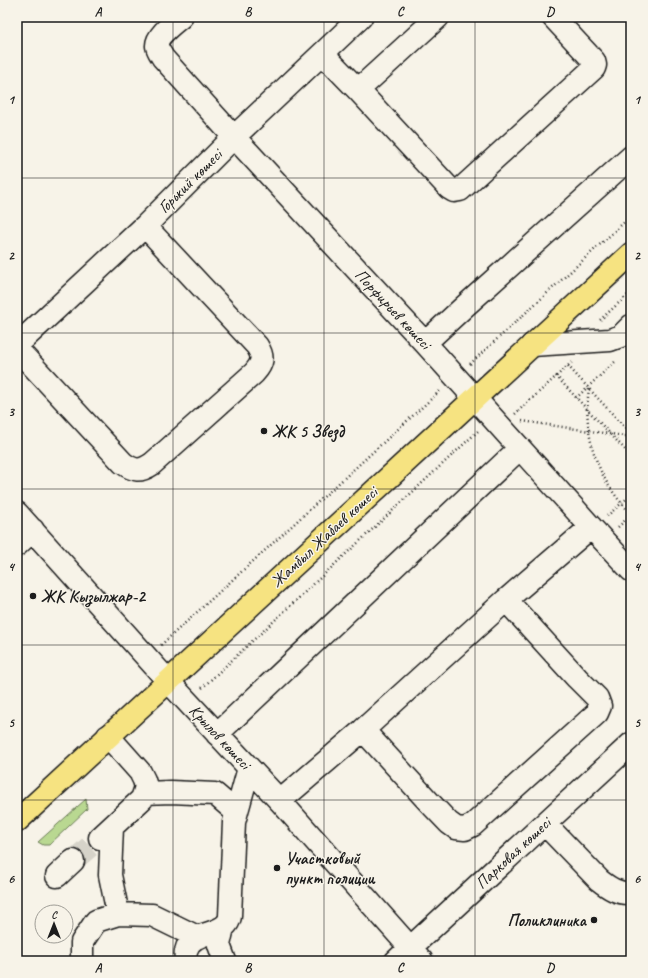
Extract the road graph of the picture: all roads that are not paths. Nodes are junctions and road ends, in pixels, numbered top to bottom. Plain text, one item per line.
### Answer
1 (181, 17) edge
2 (361, 17) edge
3 (438, 17) edge
4 (553, 17) edge
5 (323, 54) junction
6 (358, 90) junction
7 (234, 137) junction
8 (631, 157) edge
9 (145, 226) junction
10 (631, 254) edge
11 (631, 326) edge
12 (426, 343) junction
13 (17, 345) edge
14 (532, 346) junction
15 (17, 349) edge
16 (475, 398) junction
17 (520, 448) junction
18 (17, 513) edge
19 (599, 521) junction
20 (33, 530) junction
21 (17, 545) edge
22 (631, 570) edge
23 (506, 600) junction
24 (168, 682) junction
25 (363, 730) junction
26 (217, 734) junction
27 (108, 736) junction
28 (631, 744) edge
29 (249, 768) junction
30 (144, 793) junction
31 (280, 801) junction
32 (236, 812) junction
33 (17, 821) edge
34 (545, 824) junction
35 (73, 861) tunnel mouth
36 (57, 876) dead end
37 (631, 893) edge
38 (118, 914) junction
39 (223, 927) junction
40 (197, 937) junction
41 (409, 957) edge
42 (82, 961) edge
43 (186, 961) edge
44 (225, 961) edge

1 - 7 street, Порфирьев көшесі
2 - 5 street, Горький көшесі
3 - 6 street
4 - 6 street
5 - 6 street
5 - 7 street, Горький көшесі
7 - 9 street, Горький көшесі
7 - 12 street, Порфирьев көшесі
8 - 12 street
9 - 13 street, Горький көшесі
9 - 15 street
10 - 14 main road, Жамбыл Жабаев көшесі
11 - 14 street
12 - 16 street, Порфирьев көшесі
14 - 16 main road, Жамбыл Жабаев көшесі
16 - 17 street, Порфирьев көшесі
16 - 24 main road, Жамбыл Жабаев көшесі
17 - 19 street, Порфирьев көшесі
17 - 26 street
18 - 20 street, Крылов көшесі
19 - 22 street, Порфирьев көшесі
19 - 23 street
20 - 21 street
20 - 24 street, Крылов көшесі
23 - 25 street
23 - 25 street
24 - 26 street, Крылов көшесі
24 - 27 main road, Жамбыл Жабаев көшесі
25 - 31 street
26 - 29 street, Крылов көшесі
27 - 30 street
27 - 33 main road, Жамбыл Жабаев көшесі
28 - 34 street, Парковая көшесі
29 - 31 street, Крылов көшесі
29 - 32 street
30 - 32 street
30 - 38 street
31 - 41 street, Крылов көшесі
32 - 39 street
34 - 37 street
34 - 41 street, Парковая көшесі
35 - 36 street
38 - 40 street
38 - 42 street
39 - 40 street
39 - 44 street
40 - 43 street

